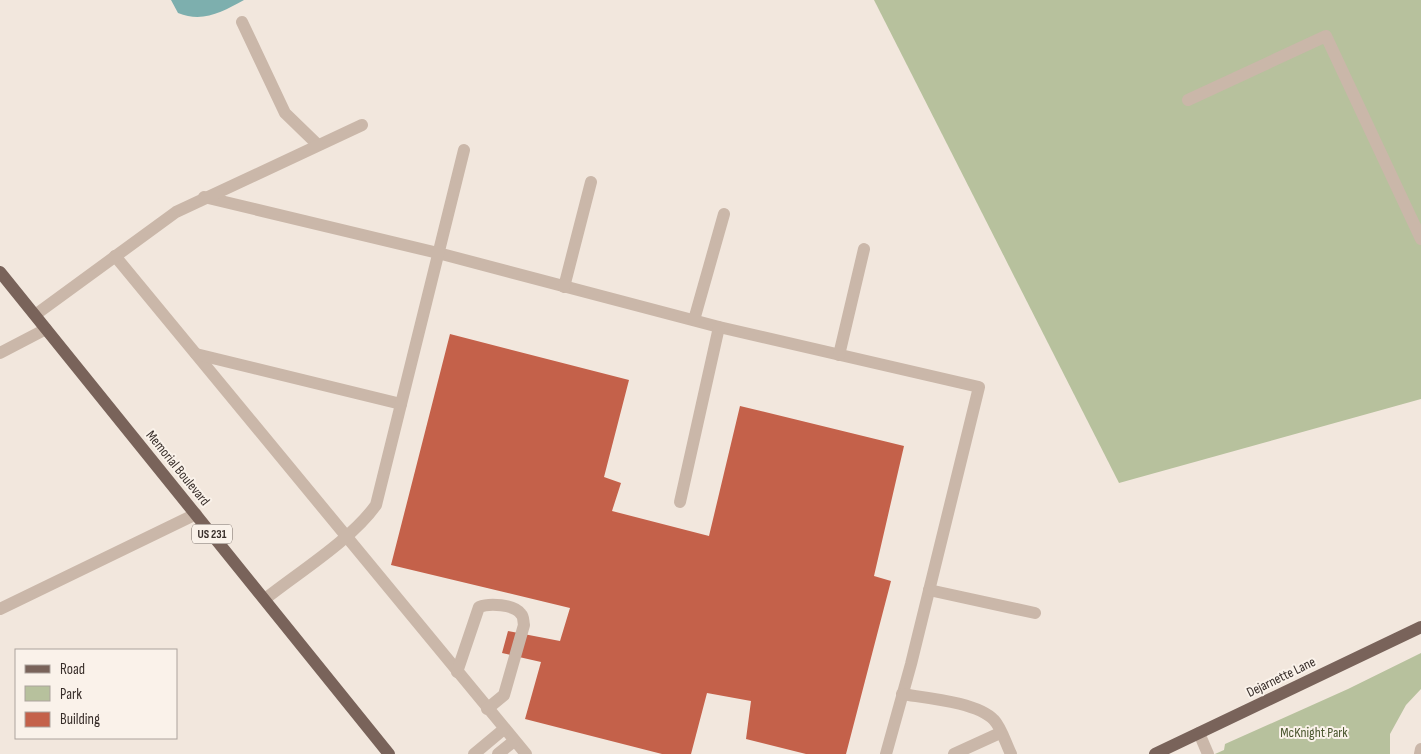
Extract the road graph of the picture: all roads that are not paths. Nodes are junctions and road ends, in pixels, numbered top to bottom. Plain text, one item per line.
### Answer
1 (242, 22) dead end
2 (1188, 100) dead end
3 (362, 125) dead end
4 (318, 145) junction
5 (464, 150) dead end
6 (591, 182) dead end
7 (204, 197) junction
8 (724, 214) dead end
9 (1421, 239) edge
10 (864, 249) dead end
11 (438, 254) junction
12 (115, 256) junction
13 (0, 272) edge
14 (564, 287) junction
15 (35, 315) junction
16 (694, 320) junction
17 (719, 327) junction
18 (46, 329) junction
19 (0, 353) edge
20 (196, 354) junction
21 (839, 355) junction
22 (401, 404) junction
23 (680, 502) dead end
24 (196, 514) junction
25 (347, 536) junction
26 (929, 590) junction
27 (265, 598) junction
28 (0, 609) edge
29 (1034, 613) dead end
30 (1420, 632) edge
31 (457, 672) junction
32 (902, 694) junction
33 (487, 709) junction
34 (504, 729) junction
35 (1000, 733) junction
36 (1199, 733) junction
37 (514, 741) junction
38 (1421, 750) edge
39 (390, 754) edge
40 (474, 754) edge
41 (498, 754) edge
42 (526, 754) edge
43 (886, 754) edge
44 (954, 754) edge
45 (1011, 754) edge
46 (1155, 754) edge
47 (1208, 754) edge
48 (1420, 754) edge

1 - 4 street
2 - 9 street
3 - 4 street
4 - 7 street
5 - 11 street
6 - 14 street
7 - 11 street
7 - 12 street
8 - 16 street
10 - 21 street
11 - 14 street
11 - 22 street
12 - 15 street
12 - 20 street
13 - 15 main road, Memorial Boulevard / US 231
14 - 16 street
15 - 18 main road, Memorial Boulevard / US 231
16 - 17 street
17 - 21 street
17 - 23 street
18 - 19 street
18 - 24 main road, Memorial Boulevard / US 231
20 - 22 street
20 - 25 street
21 - 26 street
22 - 25 street
24 - 27 main road, Memorial Boulevard / US 231
24 - 28 street
25 - 27 street
25 - 31 street
26 - 29 street
26 - 32 street
27 - 39 main road, Memorial Boulevard / US 231
30 - 36 main road, Dejarnette Lane
31 - 33 street
31 - 33 street
32 - 35 street
32 - 43 street
33 - 34 street
34 - 37 street
34 - 40 street
35 - 44 street
35 - 45 street
36 - 46 main road, Dejarnette Lane
36 - 47 street
37 - 41 street
37 - 42 street
38 - 48 street

